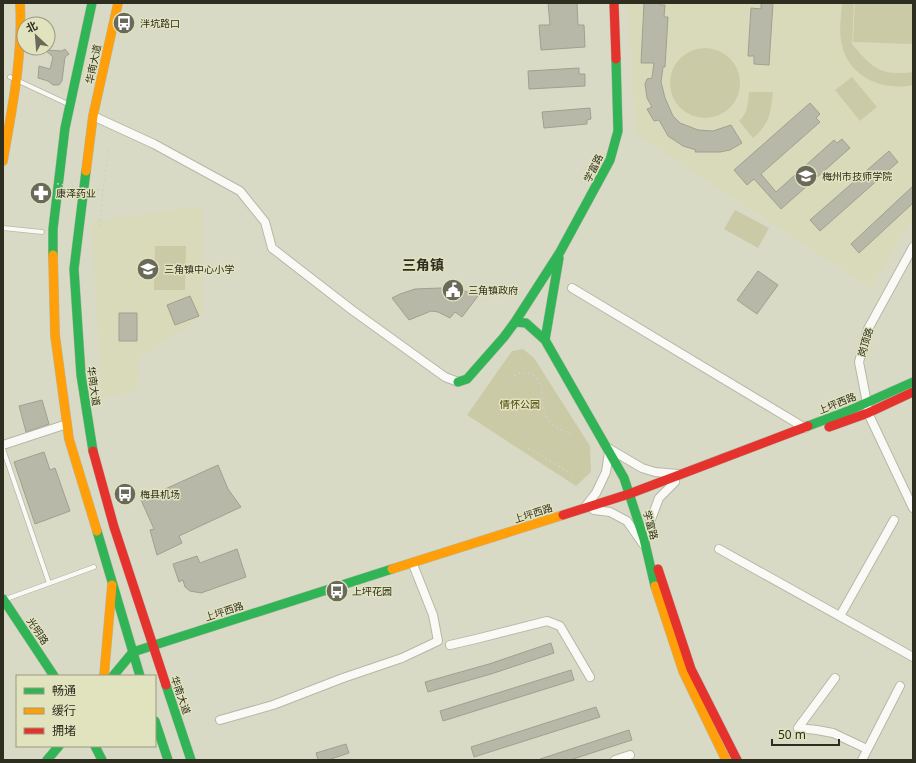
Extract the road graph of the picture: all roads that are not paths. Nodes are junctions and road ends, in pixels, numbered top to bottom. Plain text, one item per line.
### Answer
1 (20, 3) edge
2 (92, 3) edge
3 (118, 3) edge
4 (614, 3) edge
5 (10, 77) dead end
6 (70, 105) junction
7 (93, 116) junction
8 (3, 161) edge
9 (3, 228) edge
10 (42, 232) dead end
11 (913, 247) edge
12 (560, 252) junction
13 (572, 288) dead end
14 (515, 322) junction
15 (545, 340) junction
16 (458, 382) joint
17 (913, 382) edge
18 (913, 392) edge
19 (867, 403) junction
20 (868, 413) junction
21 (66, 424) junction
22 (805, 428) junction
23 (3, 445) edge
24 (3, 449) edge
25 (608, 449) junction
26 (681, 474) junction
27 (675, 482) junction
28 (632, 495) junction
29 (913, 508) edge
30 (590, 509) junction
31 (894, 520) dead end
32 (644, 543) junction
33 (121, 549) junction
34 (719, 550) dead end
35 (103, 554) junction
36 (94, 567) dead end
37 (414, 567) junction
38 (112, 582) junction
39 (49, 583) junction
40 (3, 599) edge
41 (840, 616) junction
42 (450, 645) dead end
43 (154, 648) junction
44 (133, 652) junction
45 (913, 657) edge
46 (53, 675) edge
47 (104, 675) edge
48 (114, 675) edge
49 (140, 675) edge
50 (590, 677) dead end
51 (835, 678) dead end
52 (900, 686) dead end
53 (220, 720) dead end
54 (156, 724) edge
55 (58, 747) edge
56 (96, 747) edge
57 (868, 749) junction
58 (630, 755) dead end
59 (47, 760) edge
60 (102, 760) edge
61 (168, 760) edge
62 (191, 760) edge
63 (614, 760) edge
64 (726, 760) edge
65 (737, 760) edge
66 (862, 760) edge

1 - 8 street
2 - 6 street, 华南大道
3 - 7 street, 华南大道
4 - 12 street, 学富路
5 - 6 lane
6 - 21 street, 华南大道
7 - 16 street
7 - 33 street, 华南大道
9 - 10 lane
11 - 19 street, 岗顶路
12 - 14 street, 学富路
12 - 15 street
13 - 22 street
14 - 15 street, 学富路
14 - 16 street, 学富路
15 - 25 street, 学富路
17 - 19 street, 上坪西路
18 - 20 street, 上坪西路
19 - 20 street, 岗顶路
19 - 22 street, 上坪西路
20 - 27 street, 上坪西路
20 - 29 street, 岗顶路
21 - 23 street
21 - 35 street, 华南大道
22 - 26 street, 上坪西路
24 - 39 lane
25 - 26 street
25 - 28 street, 学富路
25 - 30 street
26 - 28 street, 上坪西路
27 - 28 street, 上坪西路
27 - 32 street
28 - 30 street, 上坪西路
28 - 32 street, 学富路
28 - 65 street, 学富路
30 - 32 street
30 - 37 street, 上坪西路
30 - 43 street, 上坪西路
31 - 41 street
32 - 64 street, 学富路
33 - 35 street
33 - 43 street, 华南大道
34 - 41 street
35 - 38 street, 华南大道
36 - 39 lane
37 - 43 street, 上坪西路
37 - 53 street
38 - 44 street, 华南大道
38 - 47 street
39 - 40 lane
40 - 46 street, 光明路
41 - 45 street
42 - 50 street
43 - 44 street
43 - 62 street, 华南大道
44 - 48 street
44 - 49 street, 华南大道
51 - 57 street
52 - 57 street
54 - 61 street
55 - 59 street
56 - 60 street
57 - 66 street
58 - 63 street

